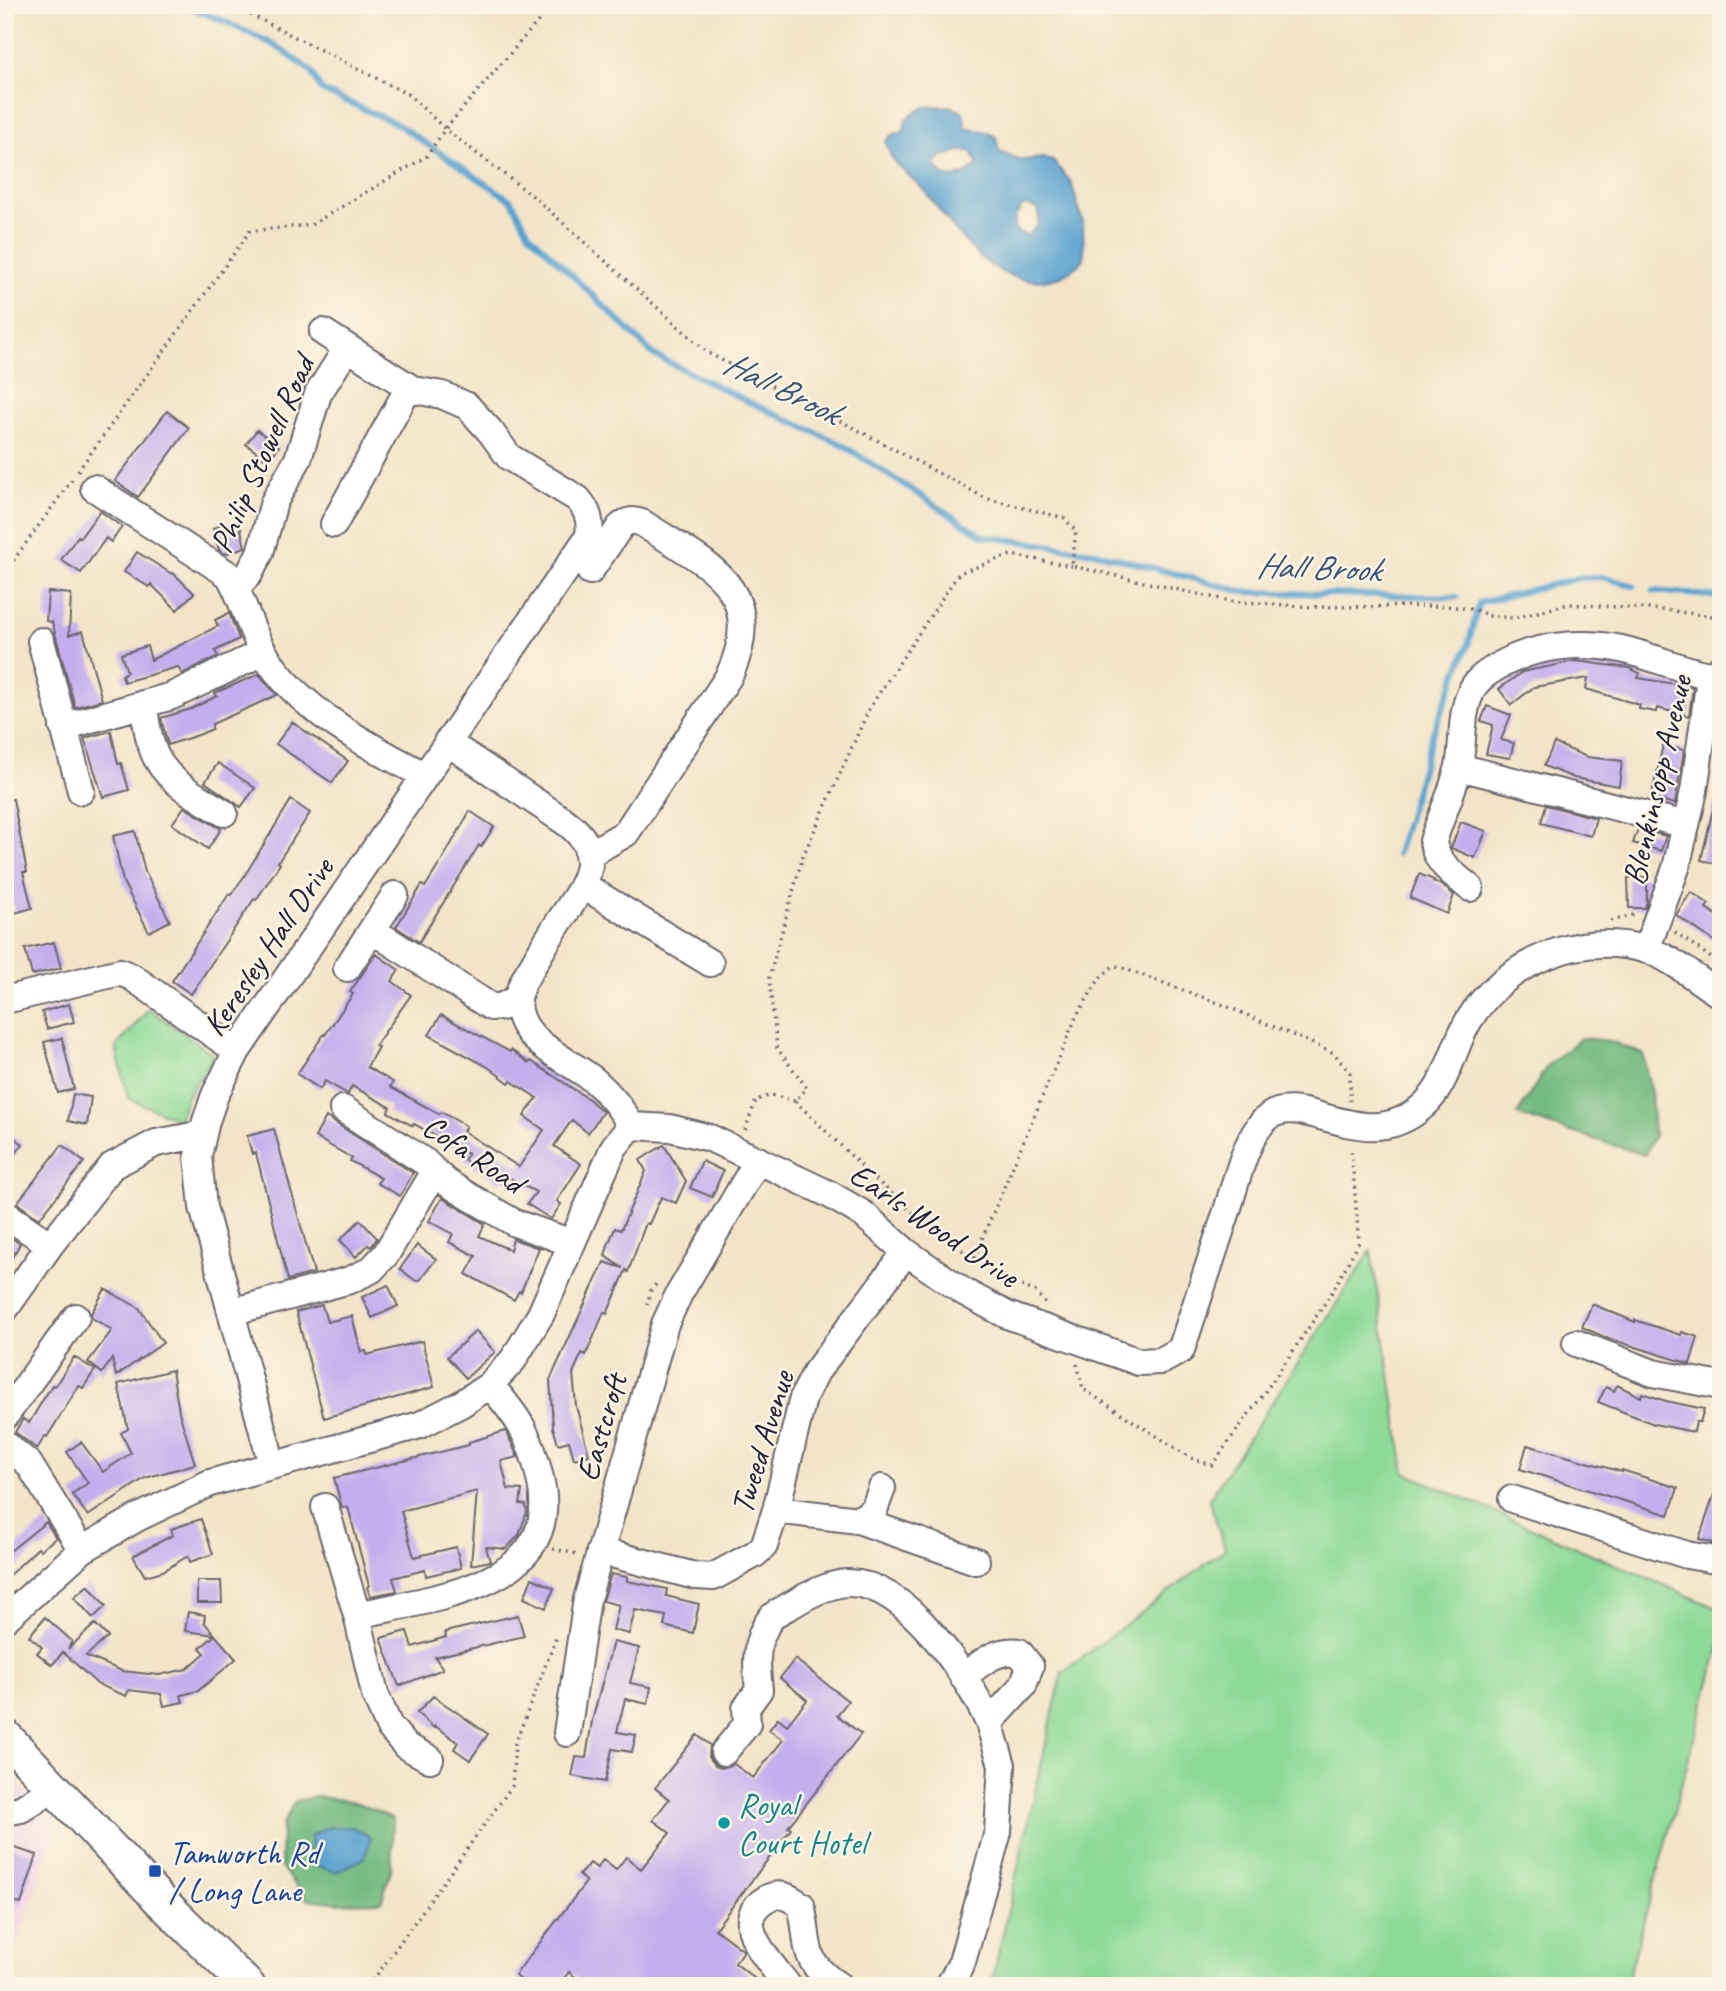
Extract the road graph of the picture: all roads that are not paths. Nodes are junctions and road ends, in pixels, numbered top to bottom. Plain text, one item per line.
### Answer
1 (323, 332) dead end
2 (347, 348) junction
3 (408, 389) junction
4 (94, 488) dead end
5 (334, 524) dead end
6 (590, 571) dead end
7 (236, 588) junction
8 (41, 641) dead end
9 (263, 652) junction
10 (1717, 672) edge
11 (143, 704) junction
12 (63, 727) junction
13 (447, 742) junction
14 (1458, 767) junction
15 (424, 775) junction
16 (81, 791) dead end
17 (224, 813) dead end
18 (1686, 825) junction
19 (588, 855) junction
20 (584, 886) junction
21 (1470, 888) dead end
22 (395, 895) dead end
23 (372, 930) junction
24 (1646, 950) junction
25 (710, 962) dead end
26 (346, 968) dead end
27 (1721, 995) edge
28 (518, 998) junction
29 (5, 1000) edge
30 (237, 1051) junction
31 (343, 1109) dead end
32 (631, 1126) junction
33 (203, 1134) junction
34 (758, 1160) junction
35 (434, 1172) junction
36 (5, 1214) edge
37 (572, 1243) junction
38 (50, 1245) junction
39 (906, 1252) junction
40 (5, 1309) edge
41 (231, 1312) junction
42 (76, 1317) dead end
43 (1576, 1343) dead end
44 (490, 1385) junction
45 (1721, 1386) edge
46 (5, 1416) edge
47 (5, 1444) edge
48 (272, 1465) junction
49 (882, 1488) dead end
50 (1512, 1499) dead end
51 (325, 1507) dead end
52 (776, 1510) junction
53 (858, 1520) junction
54 (82, 1550) junction
55 (592, 1554) junction
56 (976, 1561) dead end
57 (1721, 1561) edge
58 (357, 1615) junction
59 (5, 1619) edge
60 (963, 1677) junction
61 (989, 1723) junction
62 (567, 1733) dead end
63 (5, 1736) edge
64 (724, 1752) dead end
65 (430, 1759) dead end
66 (53, 1789) junction
67 (5, 1812) edge
68 (837, 1985) edge
69 (248, 1986) edge
70 (788, 1986) edge
71 (949, 1986) edge

1 - 2 street
2 - 3 street
2 - 7 street, Philip Stowell Road
3 - 5 street
3 - 13 street, Keresley Hall Drive
4 - 7 street
6 - 19 street
7 - 9 street
8 - 12 street
9 - 11 street
9 - 15 street
10 - 14 street
10 - 18 street, Blenkinsopp Avenue
11 - 12 street
11 - 17 street
12 - 16 street
13 - 15 street, Keresley Hall Drive
13 - 19 street
14 - 18 street
14 - 21 street
15 - 30 street, Keresley Hall Drive
18 - 24 street, Blenkinsopp Avenue
19 - 20 street
20 - 25 street
20 - 28 street
22 - 23 street
23 - 26 street
23 - 28 street
24 - 27 street, Earls Wood Drive
24 - 39 street, Earls Wood Drive
28 - 32 street
29 - 30 street
30 - 33 street, Keresley Hall Drive
31 - 35 street, Cofa Road
32 - 34 street, Earls Wood Drive
32 - 37 street
33 - 38 street
33 - 41 street, Keresley Hall Drive
34 - 39 street, Earls Wood Drive
34 - 55 street, Eastcroft
35 - 37 street, Cofa Road
35 - 41 street
36 - 38 street
37 - 44 street
38 - 40 street
39 - 52 street, Tweed Avenue
41 - 48 street, Keresley Hall Drive
42 - 46 street
43 - 45 street
44 - 48 street
44 - 58 street
47 - 54 street
48 - 54 street
49 - 53 street
50 - 57 street
51 - 58 street
52 - 53 street
52 - 55 street, Tweed Avenue
53 - 56 street
54 - 59 street
55 - 62 street, Eastcroft
58 - 65 street
60 - 61 street
60 - 61 street
60 - 64 street
61 - 71 street
63 - 66 main road
66 - 67 street
66 - 69 main road
68 - 70 street

